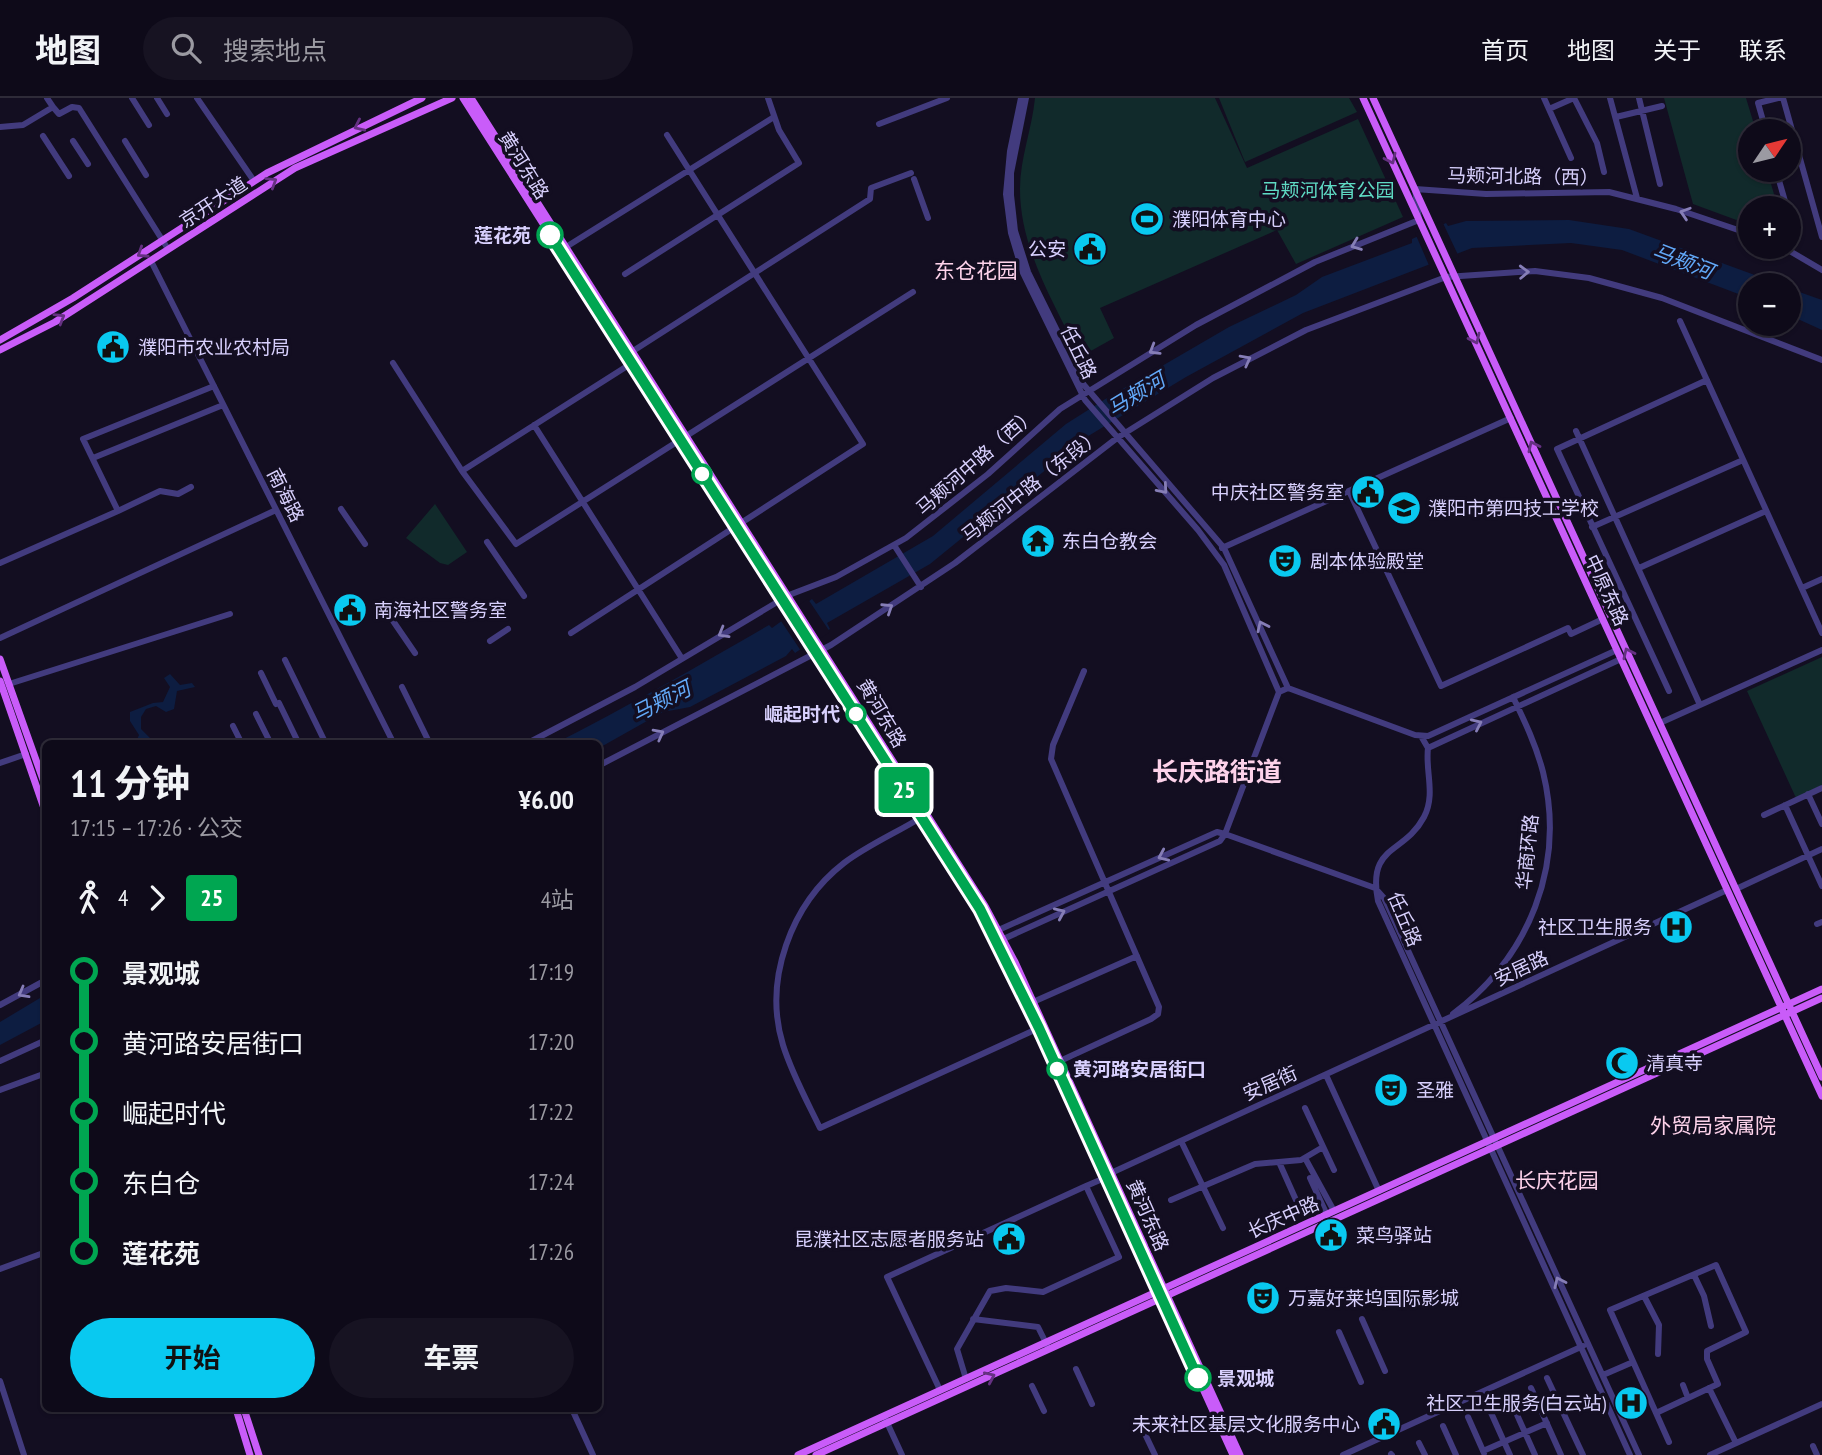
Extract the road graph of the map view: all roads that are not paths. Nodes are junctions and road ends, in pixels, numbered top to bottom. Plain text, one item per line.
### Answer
1 (47, 98) edge
2 (132, 98) edge
3 (157, 98) edge
4 (197, 98) edge
5 (422, 98) edge
6 (452, 98) edge
7 (463, 98) edge
8 (471, 98) edge
9 (768, 98) edge
10 (947, 98) edge
11 (1021, 98) edge
12 (1026, 98) edge
13 (1363, 98) edge
14 (1373, 98) edge
15 (1544, 98) edge
16 (1574, 98) edge
17 (1611, 98) edge
18 (1639, 98) edge
19 (1780, 98) edge
20 (1662, 106) dead end
21 (52, 107) junction
22 (1549, 109) junction
23 (1642, 111) junction
24 (167, 114) dead end
25 (774, 117) junction
26 (1616, 117) junction
27 (0, 119) edge
28 (1763, 119) edge
29 (879, 124) dead end
30 (149, 125) dead end
31 (3, 127) edge
32 (667, 135) dead end
33 (43, 136) dead end
34 (73, 141) dead end
35 (124, 141) dead end
36 (1571, 158) dead end
37 (88, 164) dead end
38 (689, 170) junction
39 (1604, 172) dead end
40 (146, 175) dead end
41 (69, 176) dead end
42 (254, 181) junction
43 (1661, 184) dead end
44 (1415, 189) junction
45 (1637, 198) junction
46 (718, 215) junction
47 (928, 218) dead end
48 (1419, 220) junction
49 (1738, 230) edge
50 (1822, 237) edge
51 (162, 240) junction
52 (565, 247) junction
53 (168, 249) junction
54 (1801, 258) edge
55 (150, 261) junction
56 (1822, 270) edge
57 (755, 273) junction
58 (625, 274) dead end
59 (1456, 276) junction
60 (1446, 277) junction
61 (913, 292) dead end
62 (1680, 321) dead end
63 (0, 340) edge
64 (0, 350) edge
65 (633, 351) junction
66 (808, 358) junction
67 (1822, 360) edge
68 (393, 363) dead end
69 (632, 363) junction
70 (1707, 380) junction
71 (214, 386) junction
72 (1087, 395) junction
73 (223, 405) junction
74 (1511, 418) junction
75 (534, 425) junction
76 (1576, 431) dead end
77 (1125, 433) junction
78 (683, 438) junction
79 (1117, 438) junction
80 (1579, 438) junction
81 (93, 458) junction
82 (1743, 460) junction
83 (463, 471) junction
84 (191, 487) dead end
85 (1349, 491) junction
86 (583, 502) junction
87 (341, 509) dead end
88 (276, 510) junction
89 (118, 511) junction
90 (1766, 511) junction
91 (1615, 517) junction
92 (739, 525) junction
93 (1592, 527) junction
94 (487, 542) dead end
95 (365, 544) dead end
96 (895, 547) junction
97 (1224, 548) junction
98 (1216, 552) junction
99 (0, 564) edge
100 (1639, 568) junction
101 (1822, 579) edge
102 (921, 587) junction
103 (1802, 588) junction
104 (639, 590) junction
105 (524, 596) dead end
106 (785, 596) junction
107 (391, 610) dead end
108 (230, 614) dead end
109 (1603, 619) junction
110 (508, 629) dead end
111 (571, 633) dead end
112 (1822, 633) edge
113 (0, 638) edge
114 (490, 641) dead end
115 (1617, 650) junction
116 (1822, 650) edge
117 (820, 651) junction
118 (415, 653) dead end
119 (681, 657) junction
120 (0, 659) edge
121 (1621, 659) junction
122 (285, 660) dead end
123 (1084, 671) dead end
124 (261, 673) dead end
125 (4, 680) edge
126 (402, 687) dead end
127 (1288, 688) junction
128 (1669, 691) dead end
129 (1279, 692) junction
130 (1513, 697) junction
131 (1700, 705) junction
132 (1517, 706) junction
133 (256, 714) dead end
134 (1660, 723) junction
135 (233, 726) dead end
136 (1421, 736) junction
137 (240, 740) edge
138 (269, 740) edge
139 (297, 740) edge
140 (324, 740) edge
141 (392, 740) edge
142 (428, 740) edge
143 (534, 740) edge
144 (1427, 748) junction
145 (26, 754) junction
146 (0, 763) edge
147 (602, 764) edge
148 (42, 778) edge
149 (1822, 788) edge
150 (1808, 794) junction
151 (42, 802) edge
152 (1786, 805) junction
153 (1764, 815) dead end
154 (922, 817) junction
155 (1822, 824) edge
156 (1226, 834) junction
157 (1822, 849) edge
158 (1808, 856) junction
159 (1105, 882) junction
160 (1822, 886) edge
161 (1375, 888) junction
162 (1732, 890) junction
163 (1109, 891) junction
164 (996, 932) junction
165 (1000, 940) junction
166 (1137, 956) junction
167 (42, 982) edge
168 (1822, 989) edge
169 (1822, 998) edge
170 (1033, 1002) junction
171 (0, 1005) edge
172 (1787, 1010) junction
173 (1438, 1024) junction
174 (1039, 1028) junction
175 (42, 1042) edge
176 (0, 1060) edge
177 (1060, 1061) junction
178 (42, 1074) edge
179 (1326, 1075) junction
180 (1822, 1077) edge
181 (0, 1090) edge
182 (1822, 1096) edge
183 (1305, 1108) dead end
184 (1181, 1141) junction
185 (1492, 1144) junction
186 (1323, 1147) junction
187 (1303, 1159) junction
188 (1279, 1162) junction
189 (1334, 1170) dead end
190 (1111, 1173) junction
191 (1100, 1180) dead end
192 (1086, 1186) junction
193 (1202, 1187) junction
194 (1379, 1191) junction
195 (1171, 1200) dead end
196 (1296, 1200) dead end
197 (1330, 1213) junction
198 (1223, 1228) dead end
199 (42, 1253) edge
200 (0, 1269) edge
201 (1694, 1275) junction
202 (1163, 1293) junction
203 (1644, 1296) junction
204 (973, 1319) junction
205 (1362, 1320) dead end
206 (1711, 1326) dead end
207 (1339, 1332) dead end
208 (1047, 1346) junction
209 (1585, 1346) junction
210 (1658, 1354) dead end
211 (1633, 1362) junction
212 (1076, 1369) dead end
213 (1385, 1371) dead end
214 (1603, 1375) junction
215 (966, 1378) junction
216 (1547, 1378) dead end
217 (0, 1381) edge
218 (1361, 1382) dead end
219 (1683, 1385) dead end
220 (1032, 1386) dead end
221 (1531, 1388) dead end
222 (1709, 1388) junction
223 (940, 1390) junction
224 (1688, 1398) junction
225 (1510, 1399) dead end
226 (1091, 1404) dead end
227 (1822, 1404) edge
228 (8, 1406) junction
229 (1488, 1406) dead end
230 (0, 1409) edge
231 (1044, 1411) dead end
232 (237, 1412) edge
233 (245, 1412) edge
234 (573, 1412) edge
235 (1656, 1413) junction
236 (1468, 1417) dead end
237 (886, 1420) junction
238 (1547, 1423) junction
239 (1443, 1426) dead end
240 (1525, 1433) junction
241 (1145, 1434) dead end
242 (1504, 1442) junction
243 (1669, 1442) dead end
244 (1419, 1443) dead end
245 (1736, 1443) junction
246 (1363, 1446) junction
247 (1813, 1446) dead end
248 (1484, 1453) edge
249 (24, 1455) edge
250 (250, 1455) edge
251 (259, 1455) edge
252 (593, 1455) edge
253 (798, 1455) edge
254 (816, 1455) edge
255 (902, 1455) edge
256 (1155, 1455) edge
257 (1233, 1455) edge
258 (1240, 1455) edge
259 (1343, 1455) edge
260 (1367, 1455) edge
261 (1425, 1455) edge
262 (1456, 1455) edge
263 (1510, 1455) edge
264 (1535, 1455) edge
265 (1561, 1455) edge
266 (1583, 1455) edge
267 (1630, 1455) edge
268 (1639, 1455) edge
269 (1710, 1455) edge
270 (1817, 1455) edge

1 - 21 street
2 - 30 street
3 - 24 street
4 - 42 street
5 -> 42 main road, 京开大道
53 -> 6 main road, 京开大道
7 - 69 main road, 黄河东路
8 - 52 main road, 黄河东路
9 - 25 street
10 - 29 street
11 - 72 street, 任丘路
12 - 72 street, 任丘路
13 -> 48 main road, 中原东路
14 - 44 main road, 中原东路
15 - 22 street
16 - 22 street
16 - 39 street
17 - 26 street
18 - 23 street
19 - 28 street
19 - 50 street
20 - 23 street
21 - 31 street
21 - 51 street
22 - 36 street
23 - 26 street
23 - 43 street
25 - 38 street
25 - 46 street
26 - 45 street
27 - 31 street
32 - 38 street
33 - 41 street
34 - 37 street
35 - 40 street
38 - 46 street
38 - 52 street
42 - 51 main road, 京开大道
44 - 45 street, 马颊河北路（西）
44 - 48 street
44 - 59 main road, 中原东路
49 -> 45 street, 马颊河北路（西）
46 - 57 street
46 - 58 street
47 - 57 street
48 - 60 main road, 中原东路
48 -> 72 street, 马颊河中路（西）
51 - 53 street
51 -> 63 main road, 京开大道
52 - 65 main road, 黄河东路
53 - 55 main road, 京开大道
54 - 56 street
64 -> 55 main road, 京开大道
55 - 71 street, 南海路
57 - 65 street
57 - 66 street
59 - 60 street, 马颊河中路（东段）
59 -> 67 street, 马颊河中路（东段）
134 -> 59 main road, 中原东路
60 -> 74 main road, 中原东路
77 -> 60 street, 马颊河中路（东段）
61 - 66 street
62 - 70 street
65 - 78 main road, 黄河东路
66 - 78 street
66 - 92 street
68 - 83 street
69 - 75 street
69 - 78 main road, 黄河东路
70 - 80 street
70 - 82 street
71 - 73 street, 南海路
71 - 81 street
72 - 77 street, 任丘路
72 - 79 street, 任丘路
72 - 96 street, 马颊河中路（西）
73 - 81 street
73 - 88 street, 南海路
74 - 85 street
74 - 109 main road, 中原东路
75 - 83 street
75 - 86 street
76 - 80 street
77 - 79 street, 马颊河中路（东段）
77 - 97 street, 任丘路
78 - 86 street
78 - 92 main road, 黄河东路
79 -> 98 street, 任丘路
79 - 102 street, 马颊河中路（东段）
80 - 91 street
80 - 93 street
81 - 89 street
82 - 90 street
82 - 91 street
83 - 86 street
84 - 89 street
85 - 97 street
85 - 109 street
86 - 104 street
87 - 95 street
88 - 113 street
88 - 141 street, 南海路
89 - 99 street
90 - 100 street
90 - 103 street
91 - 93 street
91 - 100 street
92 - 104 street
92 - 106 main road, 黄河东路
93 - 128 street
94 - 105 street
96 - 102 street
96 - 106 street, 马颊河中路（西）
97 - 98 street
127 -> 97 street, 任丘路
98 - 129 street, 任丘路
100 - 131 street
101 - 103 street
117 -> 102 street, 马颊河中路（东段）
103 - 112 street
104 - 111 street
104 - 119 street
106 - 117 main road, 黄河东路
106 -> 119 street, 马颊河中路（西）
107 - 118 street
108 - 125 street
109 - 115 main road, 中原东路
110 - 114 street
115 - 121 main road, 中原东路
115 - 130 street
116 - 131 street
147 -> 117 street, 马颊河中路（东段）
117 - 154 main road, 黄河东路
117 - 164 main road, 黄河东路
119 - 143 street, 马颊河中路（西）
120 - 125 main road
121 - 132 street
121 - 162 main road, 中原东路
122 - 140 street
123 - 159 street
124 - 139 street
125 - 145 main road
125 - 148 main road
126 - 142 street
127 - 129 street
127 - 136 street
129 - 156 street
130 - 132 street, 华商环路
130 - 136 street
131 - 134 street
144 -> 132 street
132 - 173 street, 华商环路
133 - 138 street
134 - 162 main road, 中原东路
135 - 137 street
136 - 144 street
144 - 161 street
145 - 146 street
145 - 151 main road
149 - 150 street
150 - 152 street
150 - 155 street
152 - 153 street
152 - 158 street
154 - 164 main road, 黄河东路
154 - 174 street
156 -> 159 street
156 - 161 street
156 - 163 street
157 - 158 street, 安居路
158 - 160 street
158 - 162 street, 安居路
159 - 163 street
159 - 164 street
161 - 173 street, 任丘路
162 - 172 main road, 中原东路
162 - 173 street, 安居路
165 -> 163 street
163 - 166 street
164 - 165 main road, 黄河东路
165 - 170 main road, 黄河东路
165 - 174 main road, 黄河东路
166 - 170 street
166 - 177 street
167 -> 171 street
168 - 172 main road
169 - 172 main road
170 - 177 main road, 黄河东路
172 - 180 main road, 中原东路
172 - 182 main road, 中原东路
172 - 185 main road, 长庆中路
173 - 179 street, 安居街
173 - 185 street, 任丘路
174 - 202 main road, 黄河东路
175 - 176 street
177 - 190 main road, 黄河东路
178 - 181 street
179 - 184 street, 安居街
179 - 194 street
183 - 186 street
184 - 190 street, 安居街
184 - 193 street
185 - 194 main road, 长庆中路
185 - 202 main road, 长庆中路
185 - 209 street, 任丘路
186 - 187 street
186 - 189 street
187 - 188 street
187 - 197 street
188 - 193 street
188 - 196 street
190 - 202 main road, 黄河东路
191 - 192 street
192 - 204 street
192 - 223 street
193 - 195 street
193 - 198 street
194 - 197 main road, 长庆中路
197 - 202 main road, 长庆中路
199 - 200 street
201 - 203 street
201 - 206 street
201 - 222 street
202 - 208 main road, 长庆中路
202 - 257 main road, 黄河东路
202 - 258 main road, 黄河东路
203 - 210 street
203 - 211 street
204 - 208 street
204 - 215 street
205 - 213 street
207 - 218 street
208 - 215 main road, 长庆中路
237 -> 208 main road, 长庆中路
209 - 214 street, 任丘路
209 - 246 street
209 - 267 street, 任丘路
211 - 214 street
211 - 235 street
212 - 226 street
214 - 268 street, 任丘路
215 - 223 main road, 长庆中路
216 - 266 street
217 - 228 street
219 - 224 street
220 - 231 street
221 - 238 street
222 - 224 street
222 - 245 street
223 - 237 main road, 长庆中路
224 - 235 street
225 - 240 street
227 - 245 street
228 - 230 street
228 - 249 street
229 - 242 street
232 - 250 main road
233 - 251 main road
234 - 252 street
235 - 243 street
236 - 248 street
237 - 253 main road, 长庆中路
237 - 254 main road, 长庆中路
237 - 255 street
238 - 240 street
238 - 265 street
239 - 262 street
240 - 242 street
240 - 264 street
241 - 256 street
242 - 248 street
242 - 263 street
244 - 261 street
245 - 269 street
246 - 259 street
246 - 260 street
247 - 270 street

